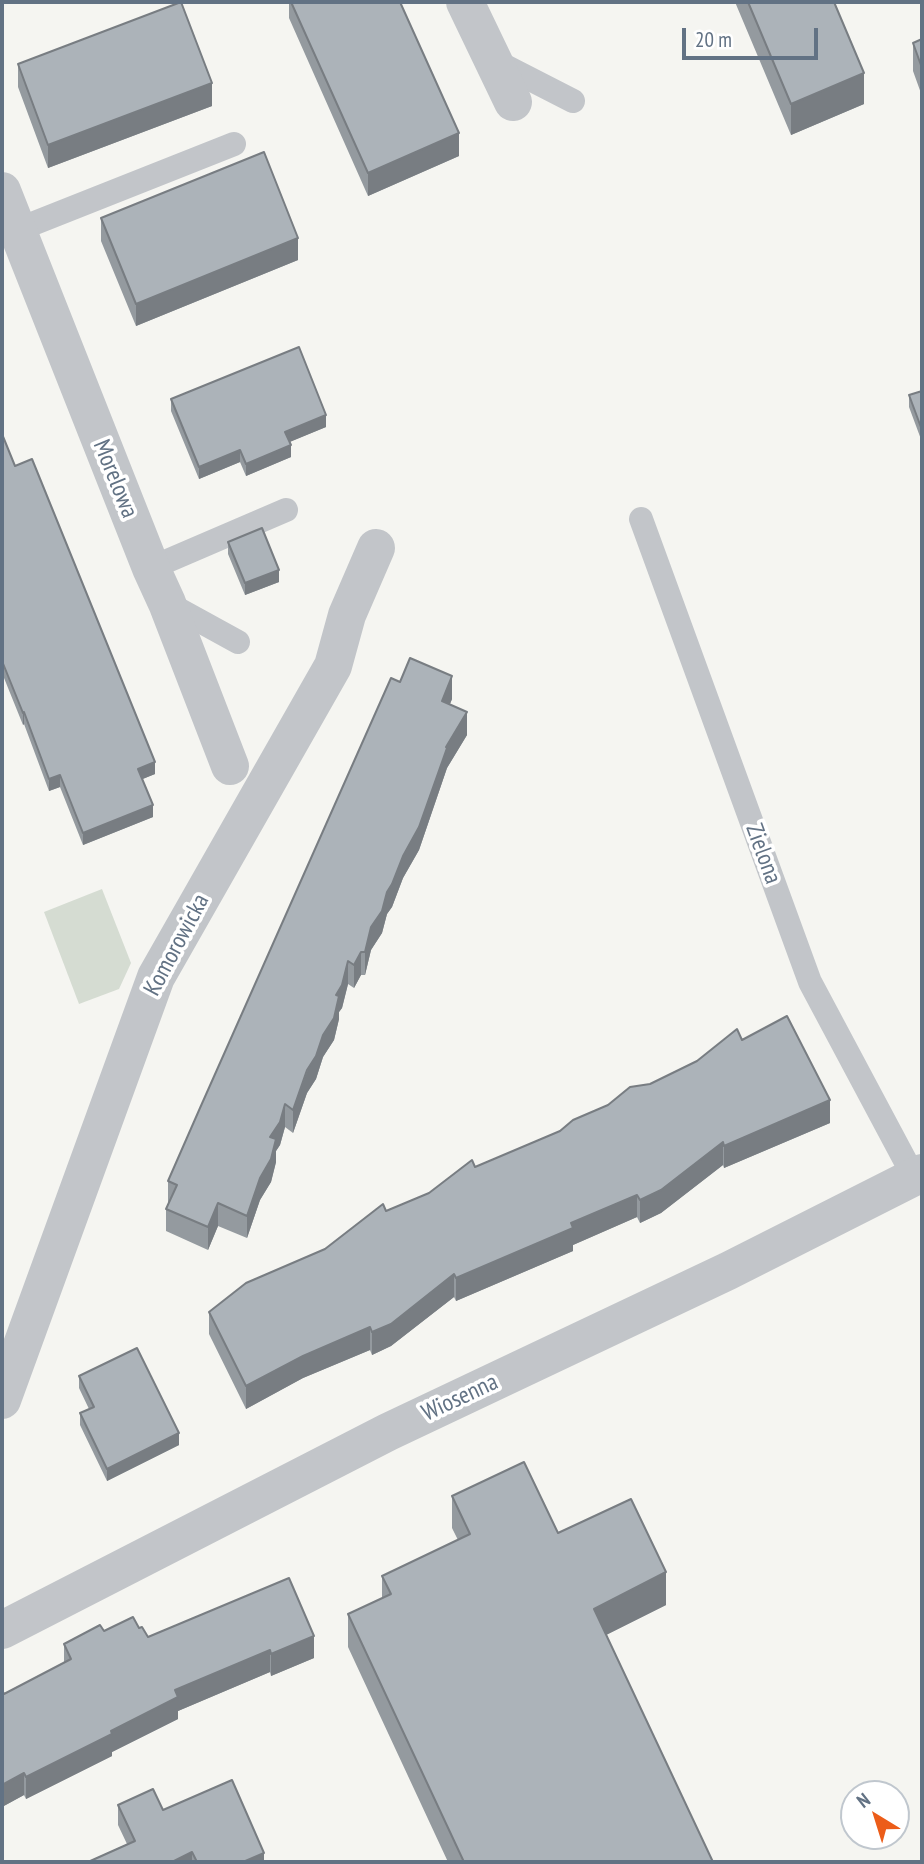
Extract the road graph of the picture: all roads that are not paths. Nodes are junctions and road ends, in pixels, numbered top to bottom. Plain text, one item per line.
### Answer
1 (465, 2) edge
2 (492, 60) junction
3 (573, 102) dead end
4 (513, 103) dead end
5 (234, 144) dead end
6 (2, 191) edge
7 (17, 230) junction
8 (286, 510) dead end
9 (641, 519) dead end
10 (376, 548) dead end
11 (150, 568) junction
12 (167, 603) junction
13 (238, 642) dead end
14 (230, 766) dead end
15 (918, 1175) edge
16 (2, 1400) edge
17 (2, 1630) edge

1 - 2 street
2 - 3 lane
2 - 4 street
5 - 7 lane
6 - 7 street, Morelowa
7 - 11 street, Morelowa
8 - 11 lane
9 - 15 lane, Zielona
10 - 16 street, Komorowicka
11 - 12 street, Morelowa
12 - 13 lane
12 - 14 street, Morelowa
15 - 17 street, Wiosenna

